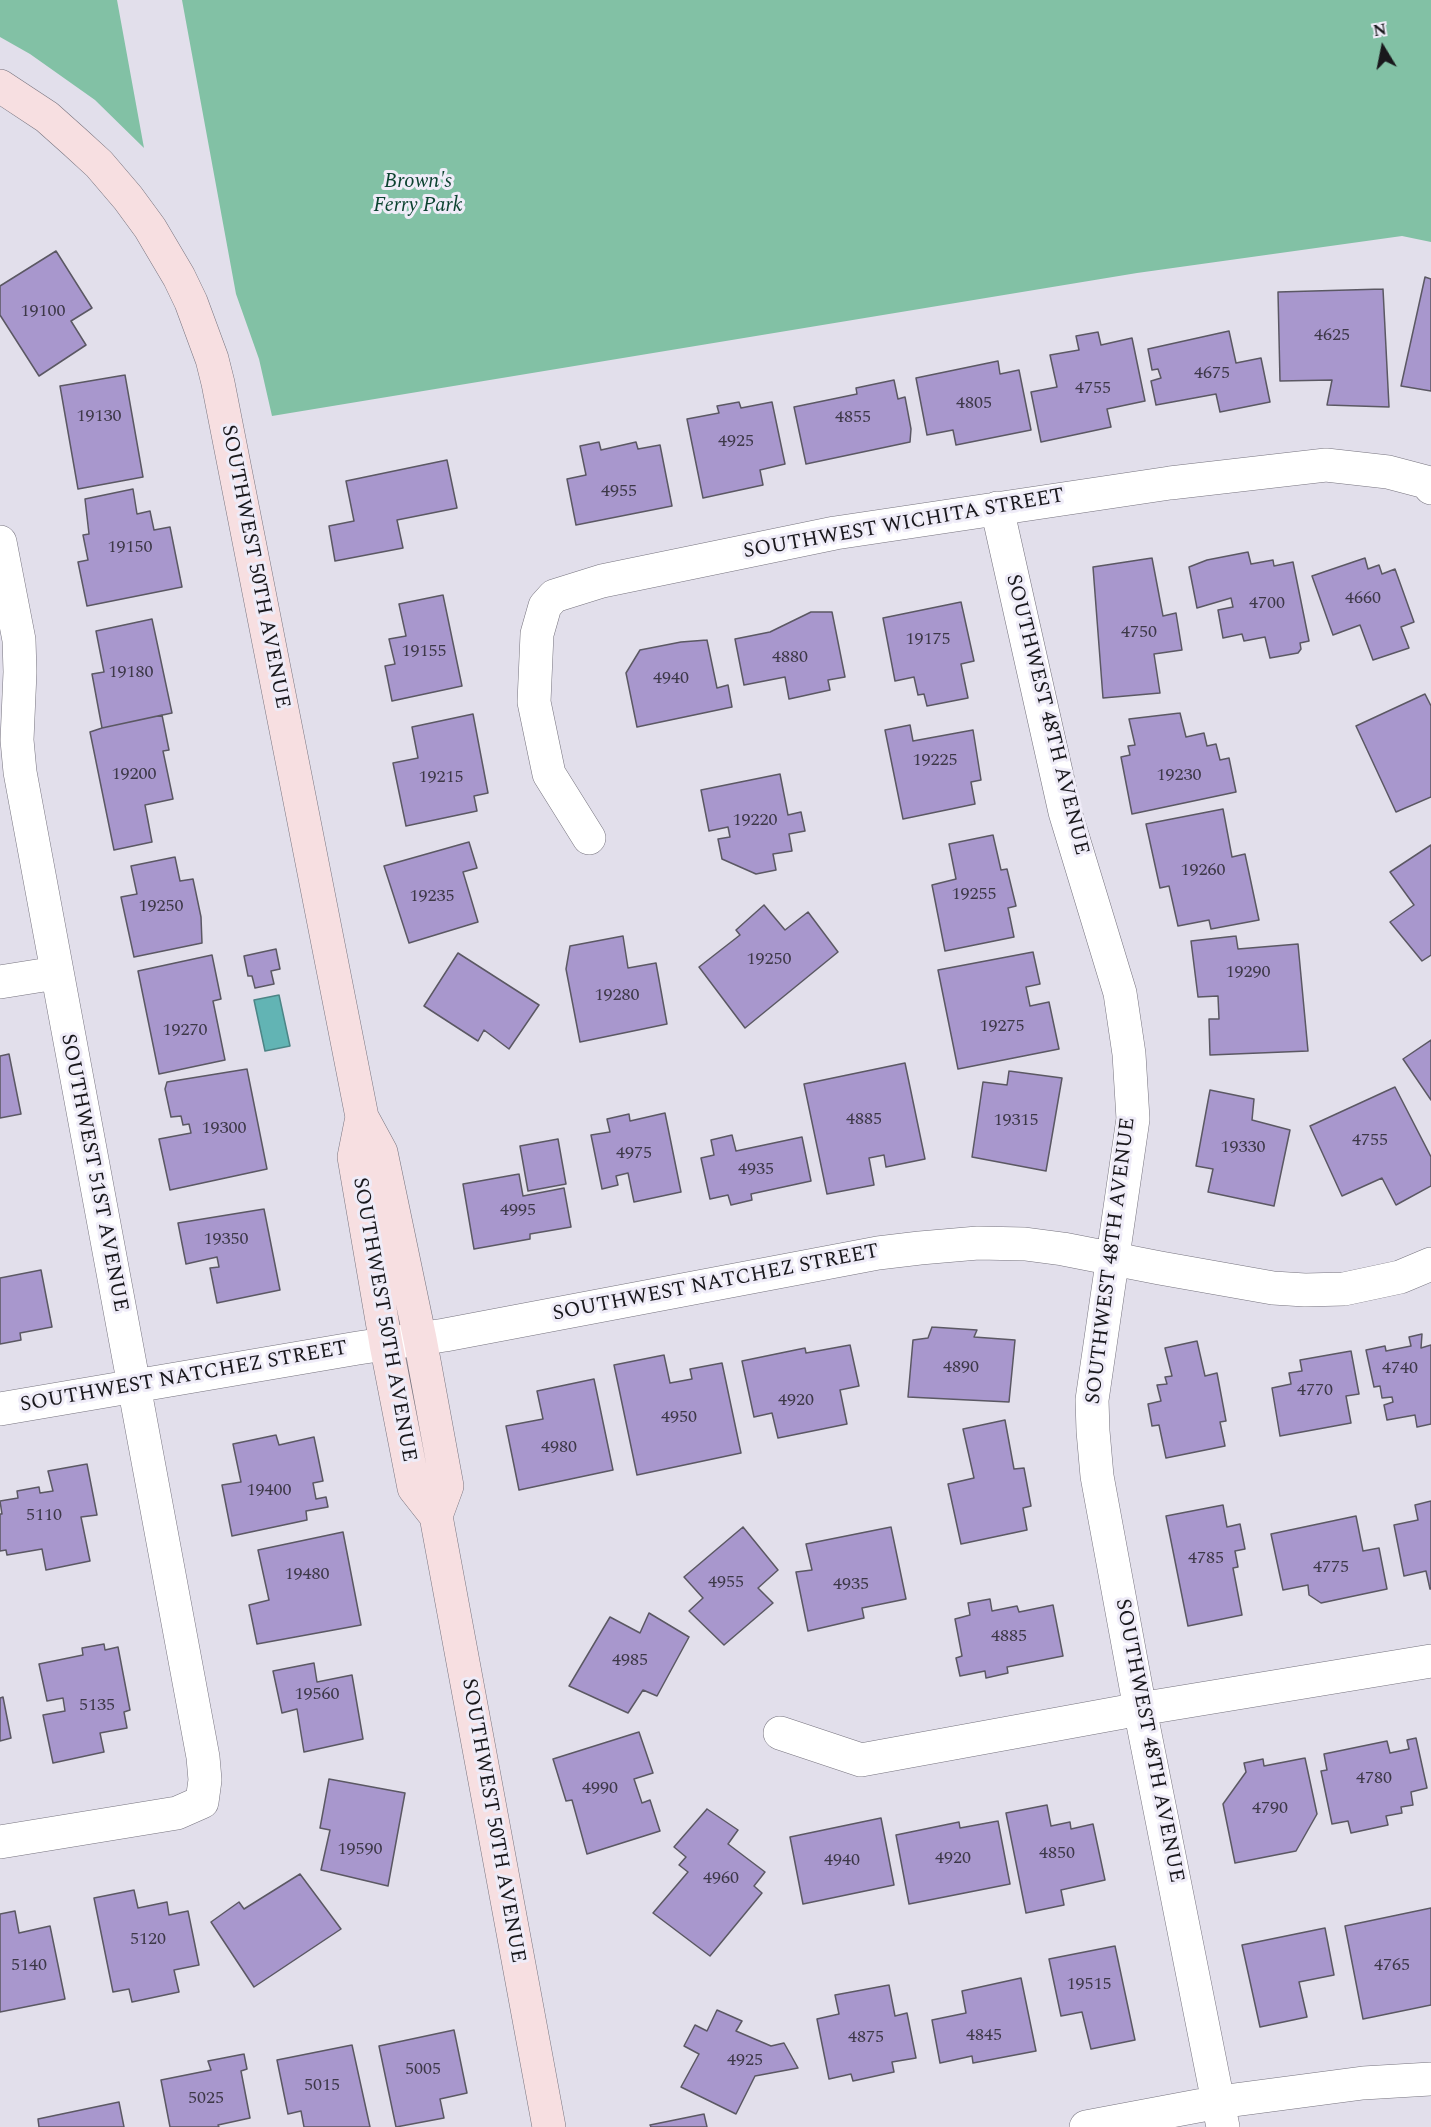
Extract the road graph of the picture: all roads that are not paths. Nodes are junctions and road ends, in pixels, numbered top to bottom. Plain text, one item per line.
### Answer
1 (3, 88) edge
2 (1431, 488) edge
3 (997, 508) junction
4 (0, 542) edge
5 (589, 838) dead end
6 (56, 973) junction
7 (0, 982) edge
8 (362, 1116) junction
9 (1114, 1259) junction
10 (1431, 1264) edge
11 (420, 1339) junction
12 (386, 1344) junction
13 (133, 1388) junction
14 (0, 1409) edge
15 (436, 1516) junction
16 (1431, 1661) edge
17 (1140, 1709) junction
18 (780, 1733) dead end
19 (0, 1842) edge
20 (1431, 2079) edge
21 (1221, 2115) edge
22 (549, 2127) edge
23 (1086, 2127) edge

1 - 8 street, SOUTHWEST 50TH AVENUE
2 - 3 street, SOUTHWEST WICHITA STREET
3 - 5 street, SOUTHWEST WICHITA STREET
3 - 9 street, SOUTHWEST 48TH AVENUE
4 - 6 street, SOUTHWEST 51ST AVENUE
6 - 7 street
6 - 13 street, SOUTHWEST 51ST AVENUE
8 - 11 street, SOUTHWEST 50TH AVENUE
8 - 12 street, SOUTHWEST 50TH AVENUE
9 - 10 street, SOUTHWEST NATCHEZ STREET
9 - 11 street, SOUTHWEST NATCHEZ STREET
9 - 17 street, SOUTHWEST 48TH AVENUE
11 - 12 street, SOUTHWEST NATCHEZ STREET
11 - 15 street, SOUTHWEST 50TH AVENUE
12 - 13 street, SOUTHWEST NATCHEZ STREET
12 - 15 street, SOUTHWEST 50TH AVENUE
13 - 14 street, SOUTHWEST NATCHEZ STREET
13 - 19 street, SOUTHWEST 51ST AVENUE
15 - 22 street, SOUTHWEST 50TH AVENUE
16 - 17 street
17 - 18 street
17 - 21 street, SOUTHWEST 48TH AVENUE
20 - 21 street
21 - 23 street

